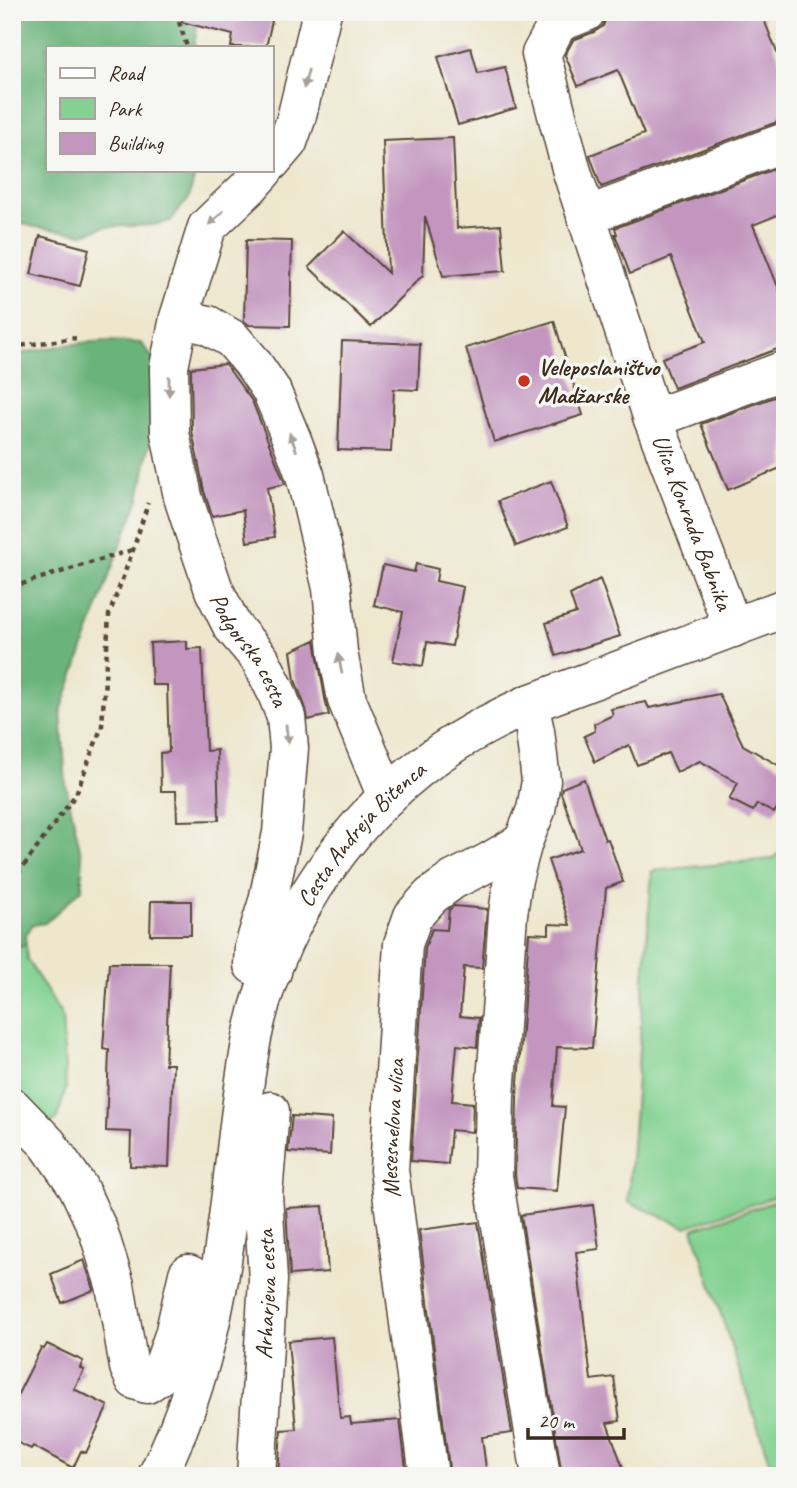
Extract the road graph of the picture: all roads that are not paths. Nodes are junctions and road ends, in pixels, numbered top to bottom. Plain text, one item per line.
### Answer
1 (322, 12) edge
2 (586, 12) edge
3 (785, 142) edge
4 (273, 160) edge
5 (262, 172) edge
6 (586, 216) junction
7 (179, 318) junction
8 (785, 369) edge
9 (653, 419) junction
10 (785, 608) edge
11 (733, 628) junction
12 (529, 704) junction
13 (387, 797) junction
14 (523, 842) junction
15 (272, 972) junction
16 (12, 1107) edge
17 (270, 1111) dead end
18 (217, 1289) junction
19 (157, 1476) edge
20 (256, 1476) edge
21 (429, 1476) edge
22 (541, 1476) edge

1 -> 4 street
2 - 6 street, Ulica Konrada Babnika
3 - 6 street
5 -> 7 street, Podgorska cesta
6 - 9 street, Ulica Konrada Babnika
13 -> 7 street
7 -> 15 street, Podgorska cesta
8 - 9 street
9 - 11 street, Ulica Konrada Babnika
10 - 11 street, Cesta Andreja Bitenca
11 - 12 street, Cesta Andreja Bitenca
12 - 13 street, Cesta Andreja Bitenca
12 - 14 street
13 - 15 street, Cesta Andreja Bitenca
14 - 21 street, Mesesnelova ulica
14 - 22 street
15 - 18 street, Cesta Andreja Bitenca
16 - 18 street
17 - 20 street, Arharjeva cesta
18 - 19 street, Cesta Andreja Bitenca

